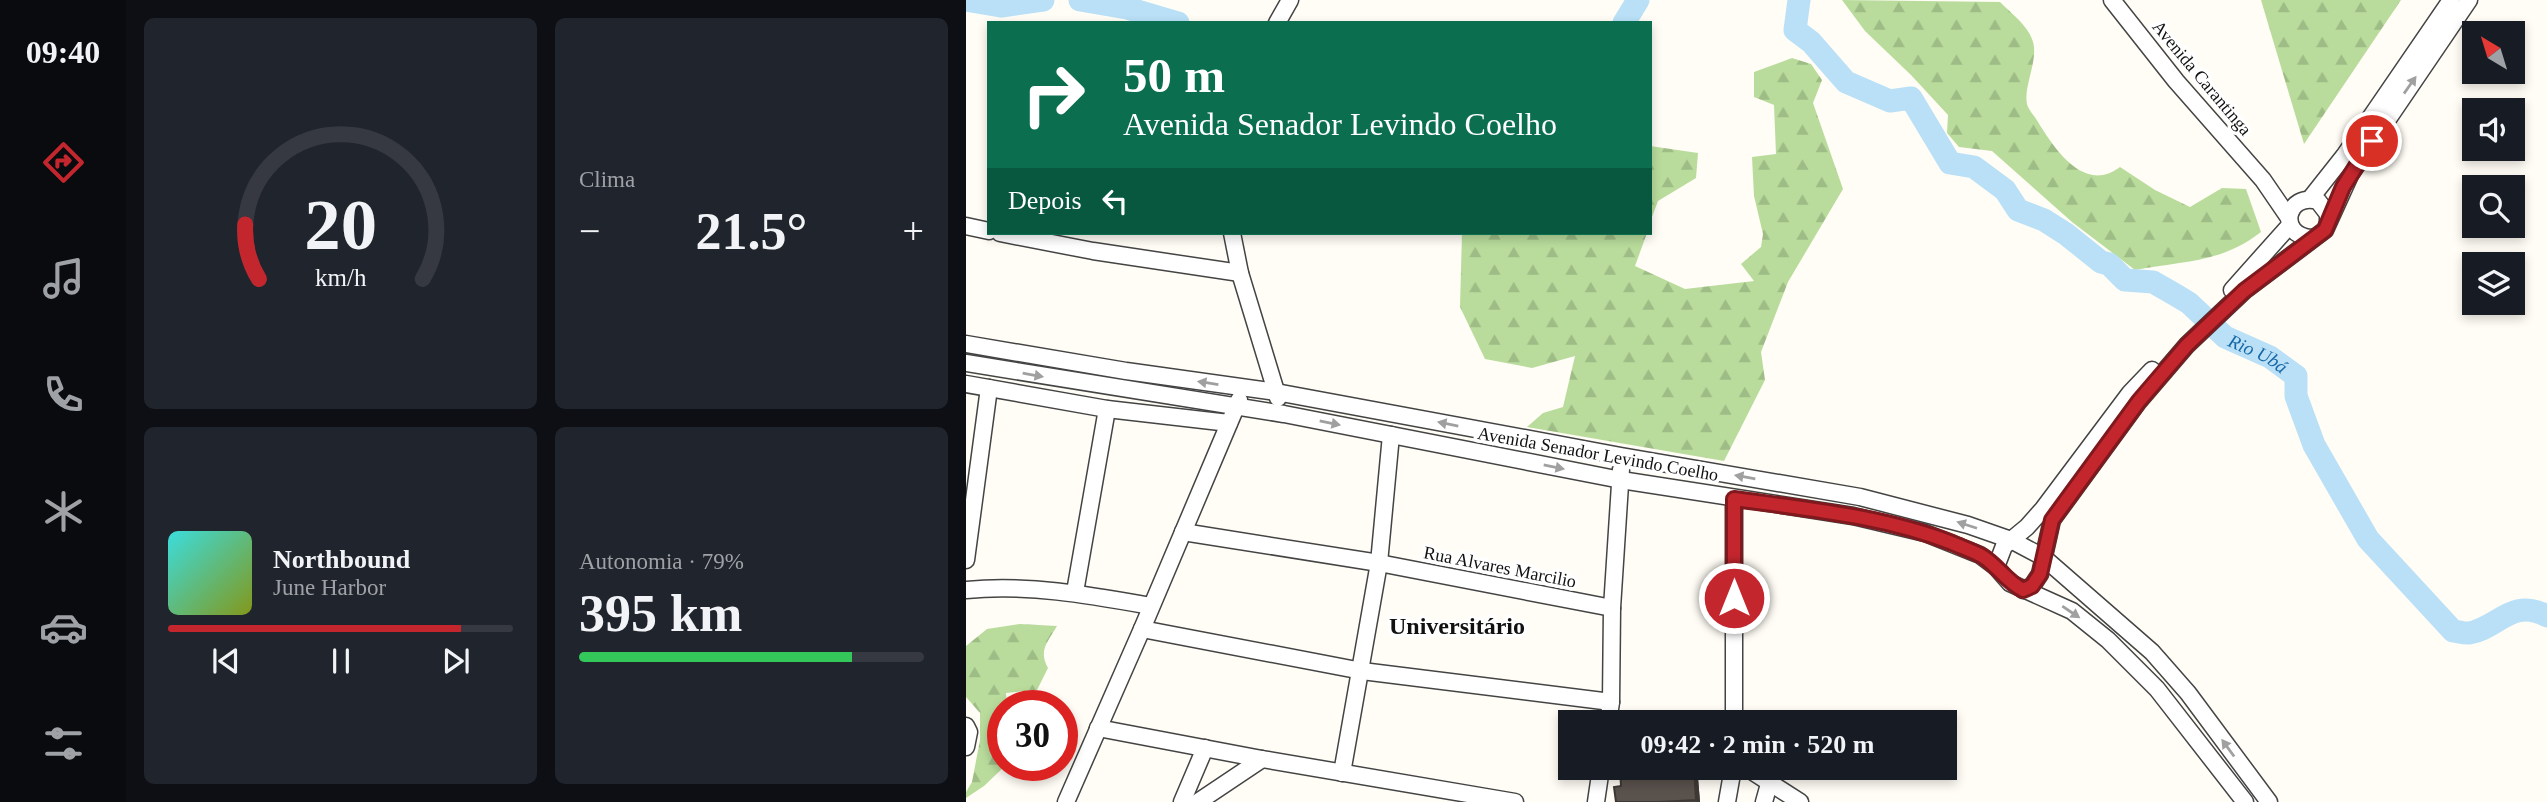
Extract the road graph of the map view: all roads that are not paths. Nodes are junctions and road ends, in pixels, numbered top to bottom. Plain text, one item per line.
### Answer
1 (1290, 0) edge
2 (2112, 0) edge
3 (2451, 0) edge
4 (2469, 0) edge
5 (1278, 21) edge
6 (2263, 180) junction
7 (2307, 200) junction
8 (2289, 221) junction
9 (2328, 222) junction
10 (966, 226) edge
11 (987, 230) edge
12 (1010, 235) edge
13 (1232, 235) edge
14 (2311, 238) junction
15 (1240, 273) junction
16 (2226, 303) junction
17 (2184, 342) junction
18 (966, 344) edge
19 (966, 363) edge
20 (966, 384) edge
21 (989, 388) junction
22 (1245, 388) junction
23 (1276, 392) junction
24 (1235, 407) junction
25 (1107, 409) junction
26 (1284, 414) junction
27 (1229, 423) junction
28 (1391, 435) junction
29 (1621, 456) junction
30 (1621, 480) junction
31 (1734, 499) junction
32 (1183, 532) junction
33 (2011, 540) junction
34 (2043, 557) junction
35 (966, 560) edge
36 (1380, 563) junction
37 (1997, 567) junction
38 (966, 590) edge
39 (2023, 590) junction
40 (1075, 592) junction
41 (1151, 606) junction
42 (1612, 608) junction
43 (1142, 629) junction
44 (1362, 671) junction
45 (1611, 702) junction
46 (1610, 710) edge
47 (1734, 710) edge
48 (966, 726) edge
49 (1098, 728) junction
50 (966, 747) edge
51 (1205, 748) junction
52 (1262, 759) junction
53 (1342, 773) junction
54 (1599, 780) edge
55 (1731, 780) edge
56 (1764, 780) edge
57 (1769, 784) junction
58 (1066, 802) edge
59 (1182, 802) edge
60 (1198, 802) edge
61 (1515, 802) edge
62 (1596, 802) edge
63 (1727, 802) edge
64 (1764, 802) edge
65 (1800, 802) edge
66 (2245, 802) edge
67 (2269, 802) edge

1 - 5 street
2 - 6 street, Avenida Carantinga
3 - 7 street
9 -> 4 street
6 - 7 street, Avenida Carantinga
6 - 8 street, Avenida Carantinga
7 - 8 street
7 - 9 street
8 - 14 street
8 - 16 street
9 - 14 street
10 - 11 street
12 - 15 street
13 - 15 street
14 - 16 street
15 - 23 street
16 - 17 street
17 - 33 street
17 - 34 street
22 -> 18 street
19 -> 24 street, Avenida Senador Levindo Coelho
20 - 21 street
21 - 25 street
21 - 35 street
22 - 23 street
22 - 24 street
23 - 26 street
29 -> 23 street
24 - 26 street, Avenida Senador Levindo Coelho
24 - 27 street
25 - 27 street
25 - 40 street
26 -> 28 street, Avenida Senador Levindo Coelho
27 - 32 street
28 -> 30 street, Avenida Senador Levindo Coelho
28 - 36 street
29 - 30 street
33 -> 29 street
30 - 31 street, Avenida Senador Levindo Coelho
30 - 42 street
31 - 37 street, Avenida Senador Levindo Coelho
31 - 47 street
32 - 36 street, Rua Alvares Marcilio
32 - 41 street
33 - 34 street
33 - 37 street
34 - 39 street
67 -> 34 street
36 - 42 street, Rua Alvares Marcilio
36 - 44 street
37 - 39 street, Avenida Senador Levindo Coelho
38 - 40 street
39 -> 66 street, Avenida Senador Levindo Coelho
40 - 41 street
41 - 43 street
42 - 45 street
43 - 44 street
43 - 49 street
44 - 45 street
44 - 53 street
45 - 46 street
48 - 50 street
49 - 51 street
49 - 58 street
51 - 52 street
51 - 59 street
52 - 53 street
52 - 60 street
53 - 61 street
54 - 62 street
55 - 63 street
56 - 57 street
57 - 64 street
57 - 65 street

